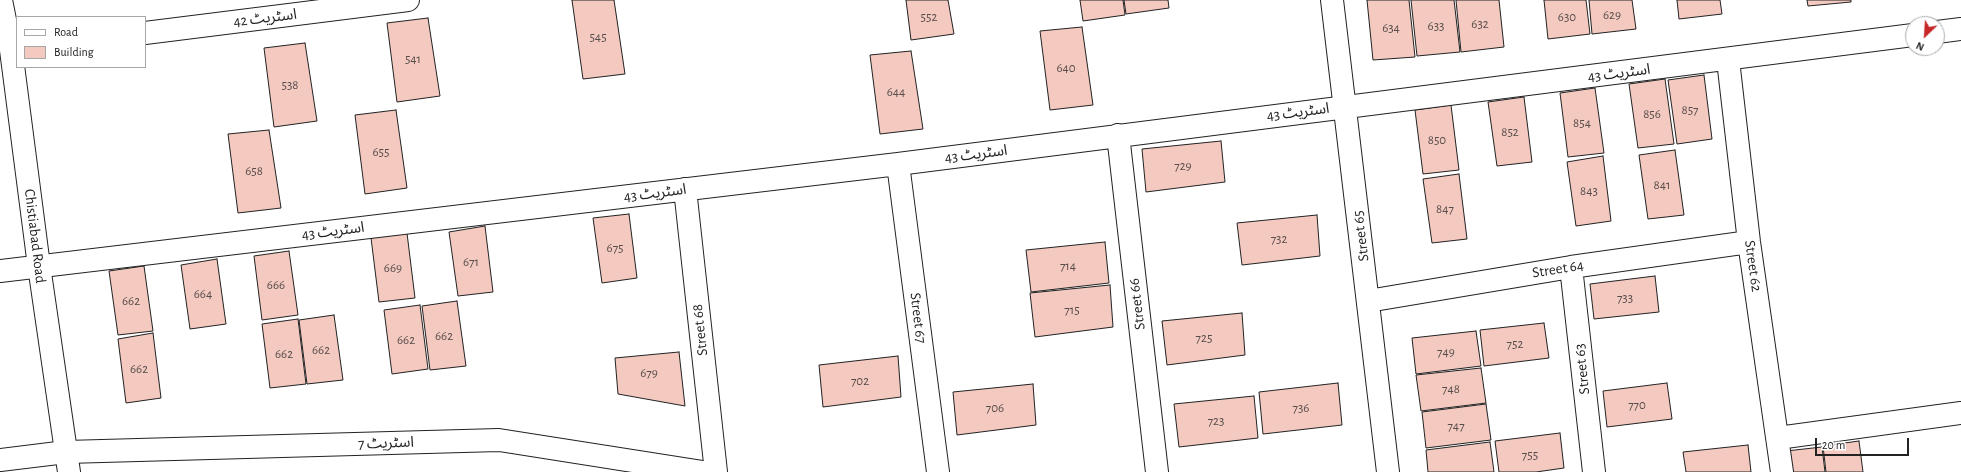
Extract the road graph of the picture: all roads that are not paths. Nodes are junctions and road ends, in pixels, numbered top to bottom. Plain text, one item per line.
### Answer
1 (1, 0) edge
2 (408, 0) edge
3 (1332, 0) edge
4 (1961, 29) edge
5 (1945, 31) edge
6 (146, 34) edge
7 (1905, 36) edge
8 (9, 51) edge
9 (1728, 60) junction
10 (1346, 106) junction
11 (1118, 135) junction
12 (898, 164) junction
13 (685, 189) junction
14 (1749, 242) junction
15 (39, 266) junction
16 (1571, 267) junction
17 (0, 271) edge
18 (1368, 301) junction
19 (1961, 413) edge
20 (1778, 438) junction
21 (0, 460) edge
22 (67, 462) edge
23 (703, 472) edge
24 (716, 472) edge
25 (938, 472) edge
26 (1157, 472) edge
27 (1388, 472) edge
28 (1594, 472) edge
29 (1782, 472) edge

1 - 8 street, Chistiabad Road
2 - 6 street, اسٹریٹ 42
3 - 10 street, Street 65
4 - 5 street
7 - 9 street, اسٹریٹ 43
8 - 15 street, Chistiabad Road
9 - 10 street, اسٹریٹ 43
9 - 14 street, Street 62
10 - 11 street, اسٹریٹ 43
10 - 18 street, Street 65
11 - 12 street, اسٹریٹ 43
11 - 26 street, Street 66
12 - 13 street, اسٹریٹ 43
12 - 25 street, Street 67
13 - 15 street, اسٹریٹ 43
13 - 24 street, Street 68
14 - 16 street, Street 64
14 - 20 street, Street 62
15 - 17 street, اسٹریٹ 43
15 - 22 street, Chistiabad Road
16 - 18 street, Street 64
16 - 28 street, Street 63
18 - 27 street, Street 65
19 - 20 street
20 - 29 street, Street 62
21 - 22 street, اسٹریٹ 7
22 - 23 street, اسٹریٹ 7

